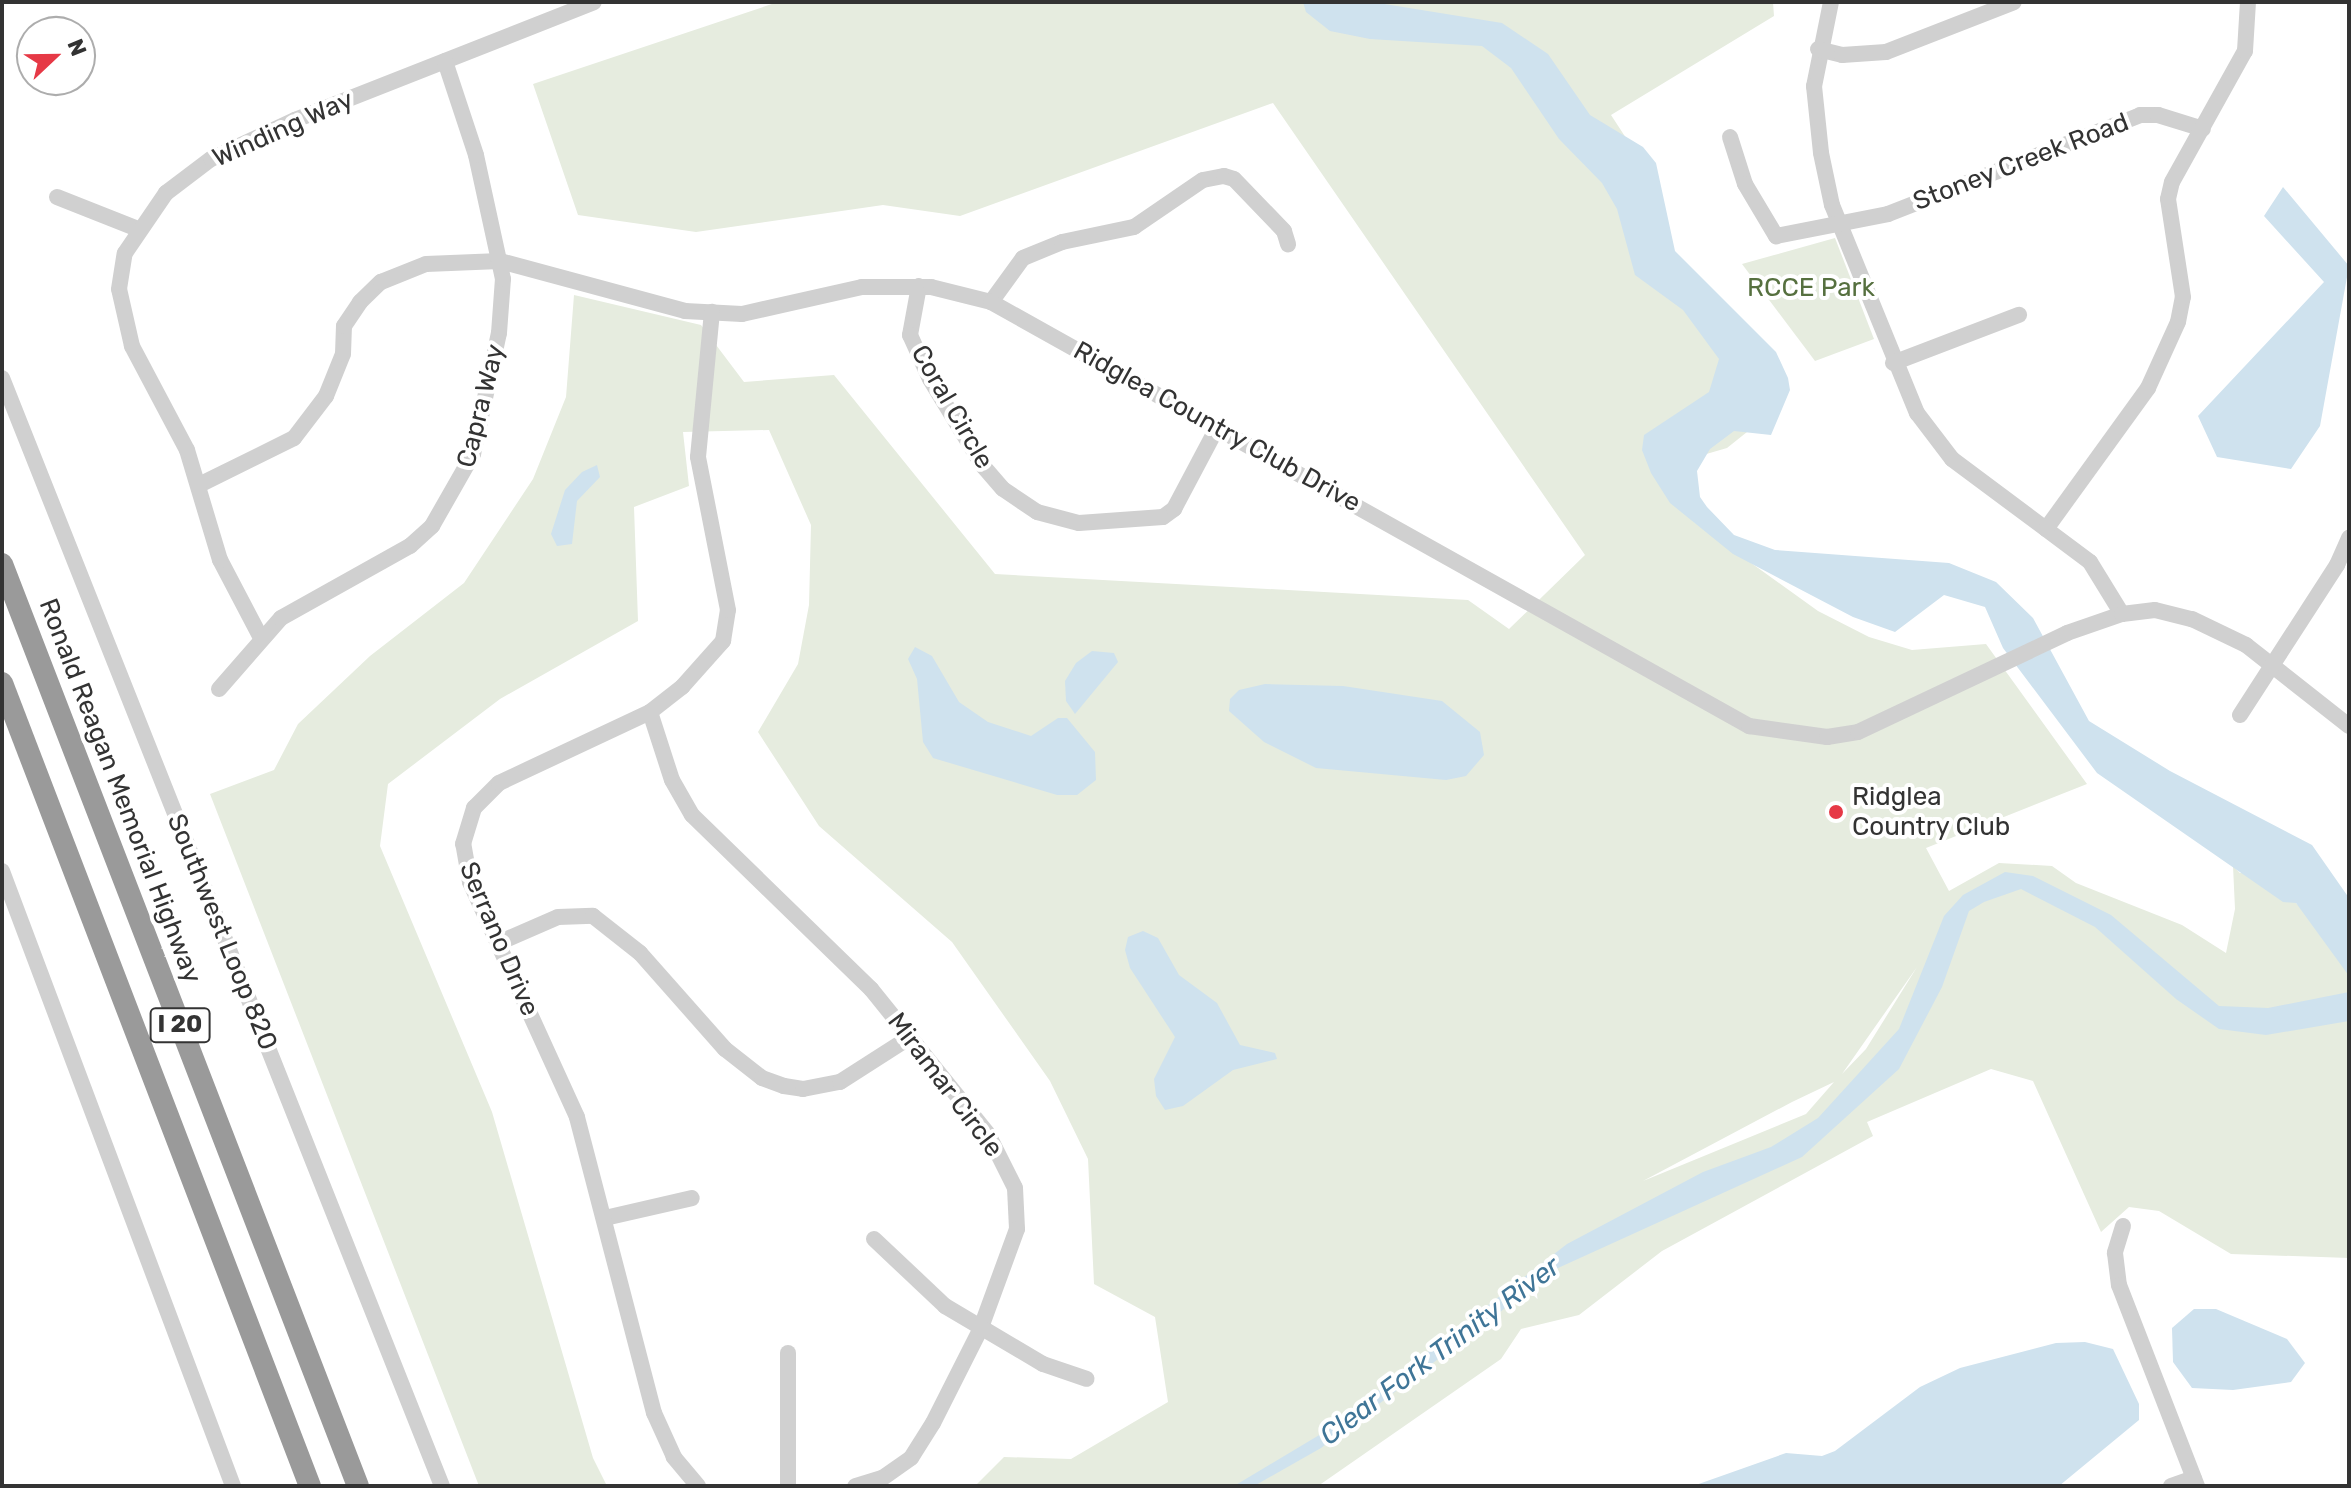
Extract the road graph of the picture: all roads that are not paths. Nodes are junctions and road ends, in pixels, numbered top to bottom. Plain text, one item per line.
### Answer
1 (594, 2) edge
2 (1831, 2) edge
3 (2014, 2) edge
4 (2248, 2) edge
5 (1818, 49) junction
6 (445, 61) junction
7 (2203, 129) junction
8 (1730, 137) dead end
9 (57, 197) dead end
10 (1840, 225) junction
11 (138, 229) junction
12 (1288, 244) dead end
13 (500, 261) junction
14 (919, 286) junction
15 (991, 302) junction
16 (712, 312) junction
17 (2019, 315) dead end
18 (1893, 363) junction
19 (2, 378) edge
20 (1218, 426) junction
21 (199, 485) junction
22 (2046, 529) junction
23 (2349, 538) edge
24 (2, 564) edge
25 (2122, 614) junction
26 (261, 638) junction
27 (2273, 663) junction
28 (2, 683) edge
29 (219, 689) dead end
30 (650, 712) junction
31 (2240, 715) dead end
32 (2, 716) edge
33 (2349, 726) edge
34 (2, 871) edge
35 (81, 888) junction
36 (498, 943) junction
37 (910, 1037) junction
38 (692, 1198) dead end
39 (605, 1218) junction
40 (2123, 1226) dead end
41 (874, 1239) dead end
42 (980, 1330) junction
43 (788, 1353) dead end
44 (1087, 1379) dead end
45 (2195, 1482) edge
46 (233, 1486) edge
47 (310, 1486) edge
48 (358, 1486) edge
49 (442, 1486) edge
50 (698, 1486) edge
51 (788, 1486) edge
52 (855, 1486) edge
53 (2171, 1486) edge

1 - 6 street, Winding Way
2 - 5 street
3 - 5 street
4 - 7 street
5 - 10 street
6 - 11 street, Winding Way
6 - 13 street, Capra Way
7 - 10 street, Stoney Creek Road
7 - 22 street
8 - 10 street, Stoney Creek Road
9 - 11 street
10 - 18 street
11 - 21 street, Winding Way
12 - 15 street
13 - 16 street, Ridglea Country Club Drive
13 - 21 street, Ridglea Country Club Drive
13 - 26 street, Capra Way
14 - 15 street, Ridglea Country Club Drive
14 - 16 street, Ridglea Country Club Drive
14 - 20 street, Coral Circle
15 - 20 street, Ridglea Country Club Drive
16 - 30 street, Serrano Drive
17 - 18 street
18 - 22 street
19 - 49 street, Southwest Loop 820
20 - 25 street, Ridglea Country Club Drive
21 - 26 street, Winding Way
22 - 25 street
23 - 27 street
24 - 48 highway, Ronald Reagan Memorial Highway / I 20
25 - 27 street, Ridglea Country Club Drive
26 - 29 street, Capra Way
27 - 31 street
27 - 33 street, Ridglea Country Club Drive
28 - 35 highway, I 20
30 - 36 street, Serrano Drive
30 - 37 street, Miramar Circle
32 - 35 highway
34 - 46 street
35 - 47 highway, I 20
36 - 37 street
36 - 39 street, Serrano Drive
37 - 42 street, Miramar Circle
38 - 39 street
39 - 50 street, Serrano Drive
40 - 45 street
41 - 42 street
42 - 44 street
42 - 52 street, Miramar Circle
43 - 51 street
45 - 53 street

